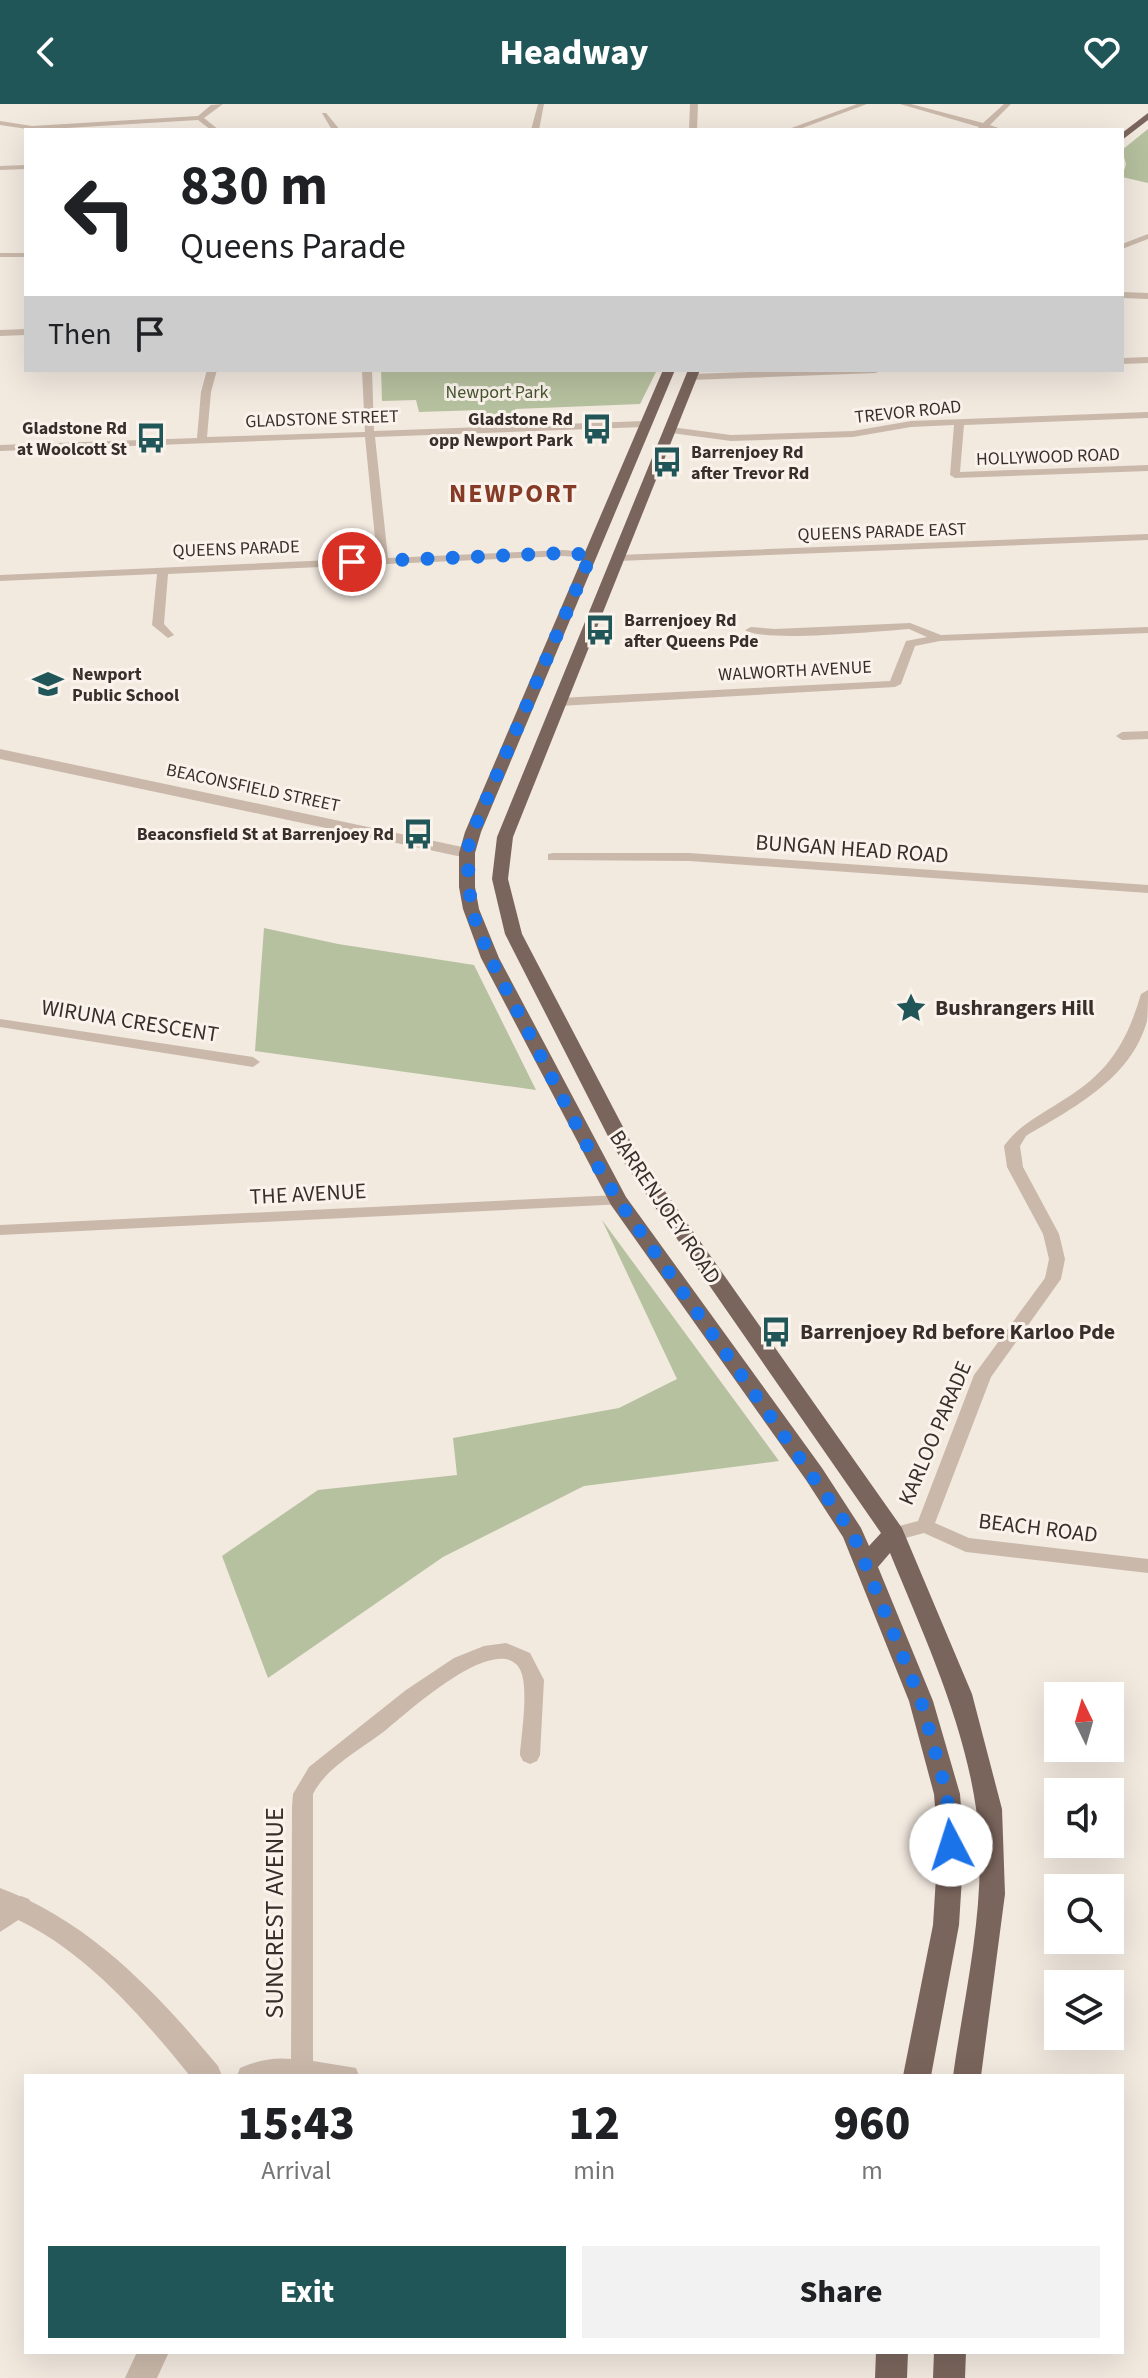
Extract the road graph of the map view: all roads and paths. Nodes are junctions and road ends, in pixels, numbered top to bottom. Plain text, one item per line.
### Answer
1 (220, 104) edge
2 (541, 104) edge
3 (694, 104) edge
4 (864, 104) edge
5 (903, 104) edge
6 (1008, 104) edge
7 (324, 114) dead end
8 (1148, 116) edge
9 (200, 118) junction
10 (0, 123) edge
11 (1148, 127) edge
12 (212, 128) edge
13 (334, 128) edge
14 (535, 128) edge
15 (693, 128) edge
16 (796, 128) edge
17 (983, 128) edge
18 (1124, 135) edge
19 (1124, 145) edge
20 (24, 167) edge
21 (0, 168) edge
22 (1148, 236) edge
23 (1124, 246) edge
24 (0, 255) edge
25 (24, 255) edge
26 (1124, 295) edge
27 (1148, 296) edge
28 (24, 332) edge
29 (0, 333) edge
30 (1148, 360) edge
31 (1124, 361) edge
32 (211, 372) edge
33 (367, 372) edge
34 (784, 372) edge
35 (668, 373) edge
36 (693, 374) edge
37 (1148, 415) edge
38 (959, 422) junction
39 (644, 424) junction
40 (671, 430) junction
41 (371, 434) junction
42 (202, 440) junction
43 (0, 448) edge
44 (1148, 468) edge
45 (1148, 537) edge
46 (591, 555) junction
47 (618, 558) junction
48 (383, 561) junction
49 (163, 570) junction
50 (0, 578) edge
51 (751, 630) dead end
52 (1148, 630) edge
53 (168, 635) dead end
54 (940, 638) junction
55 (559, 702) junction
56 (1148, 735) edge
57 (1122, 736) dead end
58 (0, 754) edge
59 (467, 853) junction
60 (499, 857) junction
61 (553, 857) dead end
62 (1148, 889) edge
63 (1148, 994) edge
64 (0, 1023) edge
65 (253, 1062) dead end
66 (618, 1200) junction
67 (0, 1230) edge
68 (925, 1526) junction
69 (894, 1534) junction
70 (867, 1564) junction
71 (1148, 1566) edge
72 (530, 1755) dead end
73 (7, 1909) edge
74 (302, 2070) junction
75 (206, 2074) edge
76 (255, 2074) edge
77 (333, 2074) edge
78 (917, 2074) edge
79 (967, 2074) edge
80 (152, 2354) edge
81 (892, 2354) edge
82 (950, 2354) edge
83 (141, 2378) edge
84 (891, 2378) edge
85 (949, 2378) edge

1 - 9 street
2 - 14 street
3 - 15 street
4 - 16 street
5 - 17 street
6 - 17 street
7 - 13 street
8 - 18 main road
9 - 10 street
9 - 12 street
11 - 19 main road
20 - 21 street
22 - 23 street
24 - 25 street
26 - 27 street
28 - 29 street
30 - 31 street
32 - 42 street
33 - 41 street
34 - 36 street
35 - 36 main road
35 - 39 main road, BARRENJOEY ROAD
36 - 40 main road, BARRENJOEY ROAD
37 - 38 street, TREVOR ROAD
38 - 40 street, TREVOR ROAD
38 - 44 street, HOLLYWOOD ROAD
39 - 40 main road
39 - 41 street, GLADSTONE STREET
39 - 46 main road, BARRENJOEY ROAD
40 - 47 main road, BARRENJOEY ROAD
41 - 42 street, GLADSTONE STREET
41 - 48 street
42 - 43 street, GLADSTONE STREET
45 - 47 street, QUEENS PARADE EAST
46 - 47 main road, QUEENS PARADE
46 - 48 street, QUEENS PARADE
46 - 59 main road, BARRENJOEY ROAD
47 - 55 main road, BARRENJOEY ROAD
48 - 49 street, QUEENS PARADE
49 - 50 street, QUEENS PARADE
49 - 53 street
51 - 54 street
52 - 54 street, WALWORTH AVENUE
54 - 55 street, WALWORTH AVENUE
55 - 60 main road, BARRENJOEY ROAD
56 - 57 street
58 - 59 street, BEACONSFIELD STREET
59 - 60 main road, BEACONSFIELD STREET
59 - 66 main road, BARRENJOEY ROAD
60 - 69 main road, BARRENJOEY ROAD
61 - 62 street, BUNGAN HEAD ROAD
63 - 68 street, KARLOO PARADE
64 - 65 street, WIRUNA CRESCENT
66 - 67 street, THE AVENUE
66 - 70 main road, BARRENJOEY ROAD
68 - 69 street, KARLOO PARADE
68 - 71 street, BEACH ROAD
69 - 70 main road, KARLOO PARADE
69 - 79 main road, BARRENJOEY ROAD
70 - 78 main road, BARRENJOEY ROAD
72 - 74 street, SUNCREST AVENUE
73 - 75 street
74 - 76 street
74 - 77 street
80 - 83 street
81 - 84 main road
82 - 85 main road

